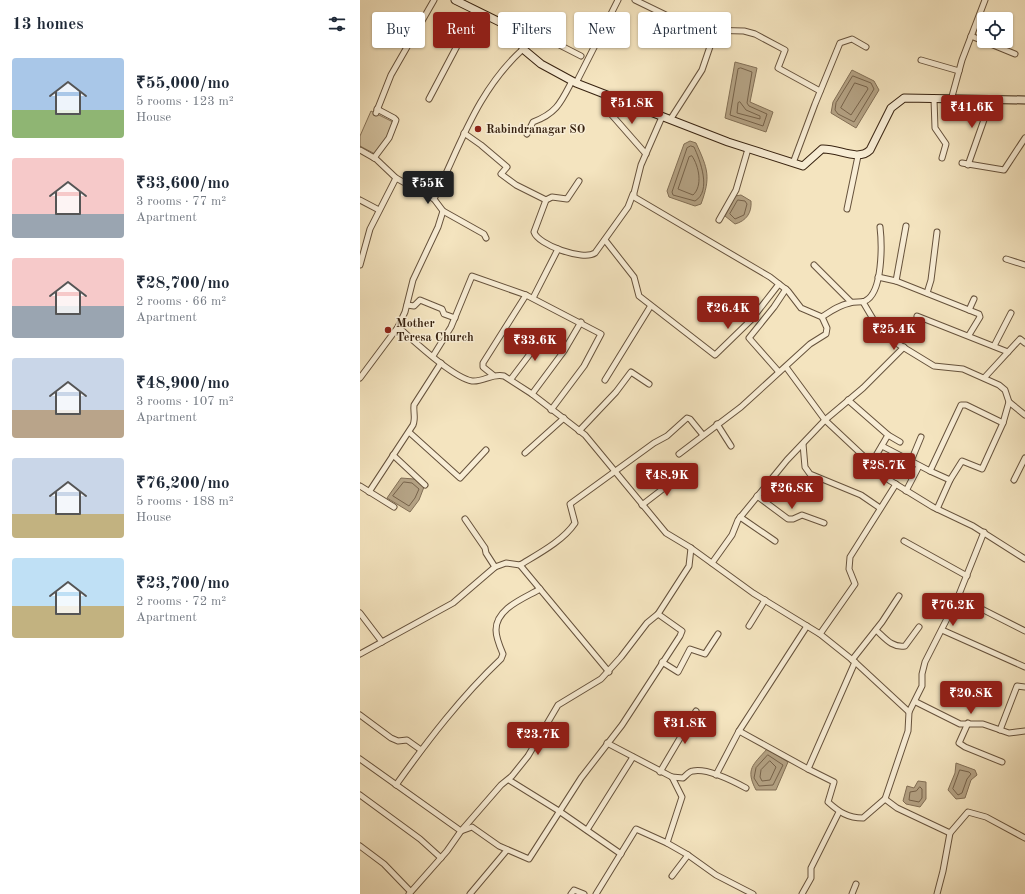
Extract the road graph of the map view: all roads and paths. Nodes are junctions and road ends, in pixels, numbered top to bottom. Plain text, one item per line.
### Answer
1 (434, 0) edge
2 (455, 0) edge
3 (618, 0) edge
4 (635, 0) edge
5 (985, 0) edge
6 (476, 10) junction
7 (660, 12) edge
8 (498, 21) edge
9 (731, 30) edge
10 (972, 36) junction
11 (866, 47) dead end
12 (565, 48) edge
13 (710, 48) edge
14 (523, 49) joint
15 (1014, 54) dead end
16 (581, 56) dead end
17 (922, 60) dead end
18 (959, 71) junction
19 (574, 82) junction
20 (820, 91) junction
21 (610, 96) junction
22 (429, 99) dead end
23 (934, 99) junction
24 (951, 100) junction
25 (991, 100) junction
26 (1025, 100) edge
27 (662, 117) junction
28 (670, 120) junction
29 (464, 133) junction
30 (527, 134) dead end
31 (1025, 138) edge
32 (748, 149) junction
33 (360, 150) edge
34 (646, 154) junction
35 (858, 156) junction
36 (374, 158) junction
37 (942, 158) dead end
38 (793, 163) junction
39 (396, 178) junction
40 (579, 181) dead end
41 (634, 193) junction
42 (434, 199) junction
43 (360, 200) edge
44 (546, 200) junction
45 (847, 209) dead end
46 (380, 210) junction
47 (443, 211) junction
48 (719, 220) dead end
49 (906, 226) dead end
50 (880, 227) dead end
51 (937, 232) dead end
52 (486, 238) dead end
53 (605, 240) junction
54 (558, 249) junction
55 (1006, 259) dead end
56 (360, 265) edge
57 (814, 265) dead end
58 (1025, 265) edge
59 (878, 276) junction
60 (896, 281) junction
61 (782, 286) junction
62 (927, 293) junction
63 (526, 295) junction
64 (533, 298) junction
65 (974, 299) dead end
66 (851, 302) junction
67 (863, 302) junction
68 (407, 304) junction
69 (650, 307) junction
70 (969, 310) junction
71 (1011, 313) dead end
72 (917, 316) dead end
73 (822, 317) junction
74 (455, 318) junction
75 (581, 322) junction
76 (398, 326) junction
77 (545, 334) dead end
78 (969, 335) junction
79 (1025, 343) edge
80 (994, 346) junction
81 (904, 347) junction
82 (1008, 352) junction
83 (433, 356) junction
84 (441, 363) junction
85 (786, 367) junction
86 (779, 372) junction
87 (494, 375) junction
88 (985, 377) junction
89 (360, 378) edge
90 (511, 379) junction
91 (605, 380) dead end
92 (649, 384) dead end
93 (532, 394) junction
94 (848, 400) junction
95 (1009, 402) junction
96 (552, 410) junction
97 (1025, 415) edge
98 (564, 418) junction
99 (825, 420) junction
100 (1002, 423) junction
101 (716, 424) junction
102 (579, 431) junction
103 (409, 432) junction
104 (703, 435) junction
105 (888, 435) junction
106 (921, 437) dead end
107 (900, 442) dead end
108 (803, 444) junction
109 (731, 446) dead end
110 (882, 446) junction
111 (486, 450) dead end
112 (525, 453) dead end
113 (679, 454) dead end
114 (393, 455) junction
115 (1025, 458) edge
116 (911, 462) junction
117 (871, 464) junction
118 (919, 466) junction
119 (615, 471) junction
120 (930, 471) junction
121 (681, 475) dead end
122 (950, 480) junction
123 (1014, 480) dead end
124 (896, 484) junction
125 (425, 485) dead end
126 (360, 486) edge
127 (906, 491) junction
128 (369, 492) junction
129 (757, 496) junction
130 (642, 505) junction
131 (394, 507) dead end
132 (880, 508) junction
133 (937, 509) junction
134 (740, 517) junction
135 (465, 519) dead end
136 (824, 523) dead end
137 (984, 532) junction
138 (904, 540) dead end
139 (775, 541) dead end
140 (692, 548) junction
141 (1025, 559) edge
142 (712, 563) junction
143 (520, 565) junction
144 (495, 567) junction
145 (967, 576) junction
146 (540, 589) junction
147 (898, 596) dead end
148 (958, 597) junction
149 (765, 600) junction
150 (360, 613) edge
151 (658, 614) junction
152 (749, 626) dead end
153 (807, 626) junction
154 (919, 627) dead end
155 (876, 630) junction
156 (942, 630) junction
157 (1025, 631) edge
158 (718, 634) dead end
159 (820, 634) junction
160 (382, 642) junction
161 (360, 654) edge
162 (854, 661) junction
163 (662, 662) junction
164 (1025, 667) edge
165 (609, 672) junction
166 (1025, 687) edge
167 (916, 702) junction
168 (696, 711) dead end
169 (909, 712) junction
170 (360, 715) edge
171 (968, 723) junction
172 (1000, 730) junction
173 (739, 731) junction
174 (1025, 731) edge
175 (607, 743) junction
176 (421, 750) junction
177 (633, 757) junction
178 (360, 759) edge
179 (1002, 762) dead end
180 (808, 769) junction
181 (660, 772) junction
182 (716, 775) junction
183 (672, 777) junction
184 (509, 780) junction
185 (396, 785) junction
186 (746, 788) dead end
187 (360, 795) edge
188 (885, 799) junction
189 (559, 811) junction
190 (839, 812) junction
191 (587, 830) junction
192 (461, 831) junction
193 (950, 833) junction
194 (1025, 838) edge
195 (667, 843) junction
196 (360, 846) edge
197 (507, 850) junction
198 (621, 854) junction
199 (688, 855) junction
200 (441, 858) junction
201 (672, 876) dead end
202 (856, 884) dead end
203 (409, 893) edge
204 (470, 894) edge
205 (571, 894) edge
206 (584, 894) edge
207 (596, 894) edge
208 (753, 894) edge
209 (802, 894) edge
210 (852, 894) edge
211 (936, 894) edge

1 - 36 street
2 - 6 street
3 - 19 street
4 - 7 street
5 - 10 street
6 - 8 street
6 - 22 street
9 - 20 street
10 - 15 street
10 - 18 street
11 - 20 street
12 - 16 street
13 - 28 street
14 - 19 street
14 - 29 street
17 - 18 street
18 - 24 street
19 - 21 street
19 - 30 street
20 - 38 street
21 - 27 street
21 - 34 street
23 - 24 street
23 - 35 street
23 - 37 street
24 - 25 street
25 - 26 street
25 - 31 street
27 - 28 street
27 - 34 street
28 - 32 street
29 - 42 street
29 - 44 street
32 - 38 street
32 - 48 street
33 - 36 street
34 - 41 street
35 - 38 street
35 - 45 street
36 - 39 street
39 - 42 street
39 - 46 street
40 - 44 street
41 - 53 street
41 - 61 street
42 - 47 street
43 - 46 street
44 - 54 street
46 - 56 street
47 - 52 street
47 - 68 street
49 - 60 street
50 - 59 street
51 - 62 street
53 - 54 street
53 - 69 street
54 - 64 street
55 - 58 street
57 - 66 street
59 - 60 street
59 - 67 street
60 - 62 street
61 - 69 street
61 - 73 street
61 - 86 street
62 - 70 street
63 - 64 street
63 - 74 street
63 - 87 street
64 - 75 street
65 - 70 street
66 - 67 street
66 - 73 street
67 - 81 street
68 - 74 street
68 - 76 street
69 - 91 street
70 - 78 street
71 - 80 street
72 - 78 street
73 - 85 street
74 - 83 street
75 - 93 street
75 - 96 street
76 - 83 street
76 - 89 street
77 - 90 street
78 - 80 street
79 - 82 street
80 - 82 street
81 - 88 street
81 - 94 street
82 - 88 street
83 - 84 street
84 - 87 street
84 - 103 street
85 - 86 street
85 - 99 street
86 - 101 street
87 - 90 street
88 - 95 street
90 - 93 street
92 - 102 street
93 - 96 street
94 - 99 street
94 - 105 street
95 - 97 street
95 - 100 street
96 - 98 street
98 - 102 street
98 - 112 street
99 - 108 street
99 - 117 street
100 - 120 street
100 - 122 street
101 - 104 street
101 - 109 street
102 - 119 street
103 - 111 street
103 - 114 street
104 - 113 street
104 - 119 street
105 - 107 street
105 - 110 street
106 - 116 street
108 - 129 street
108 - 132 street
110 - 116 street
110 - 117 street
114 - 125 street
114 - 128 street
115 - 123 street
116 - 118 street
117 - 124 street
118 - 120 street
118 - 127 street
119 - 130 street
119 - 143 street
120 - 122 street
121 - 130 street
122 - 133 street
124 - 127 street
124 - 132 street
126 - 128 street
127 - 133 street
128 - 131 street
129 - 134 street
129 - 136 street
130 - 140 street
132 - 159 street
133 - 137 street
134 - 139 street
134 - 142 street
135 - 144 street
137 - 141 street
137 - 145 street
138 - 145 street
140 - 142 street
140 - 151 street
142 - 149 street
143 - 144 street
143 - 146 street
144 - 160 street
145 - 148 street
146 - 165 street
146 - 176 street
147 - 155 street
148 - 156 street
148 - 157 street
149 - 152 street
149 - 153 street
150 - 160 street
151 - 163 street
151 - 165 street
153 - 159 street
153 - 173 street
154 - 155 street
155 - 162 street
156 - 164 street
156 - 167 street
158 - 163 street
159 - 162 street
160 - 161 street
162 - 169 street
162 - 180 street
163 - 175 street
165 - 184 street
166 - 172 street
167 - 169 street
167 - 171 street
168 - 181 street
169 - 188 street
170 - 176 street
171 - 172 street
171 - 179 street
172 - 174 street
173 - 180 street
173 - 182 street
175 - 177 street
175 - 189 street
176 - 185 street
177 - 181 street
177 - 191 street
178 - 185 street
180 - 190 street
181 - 183 street
182 - 183 street
182 - 186 street
183 - 195 street
184 - 189 street
184 - 192 street
185 - 192 street
187 - 200 street
188 - 190 street
188 - 193 street
189 - 191 street
189 - 197 street
190 - 209 street
191 - 198 street
192 - 197 street
192 - 200 street
193 - 194 street
193 - 211 street
195 - 198 street
195 - 199 street
196 - 203 street
197 - 204 street
198 - 207 street
199 - 201 street
199 - 208 street
200 - 203 street
202 - 210 street
205 - 206 street

